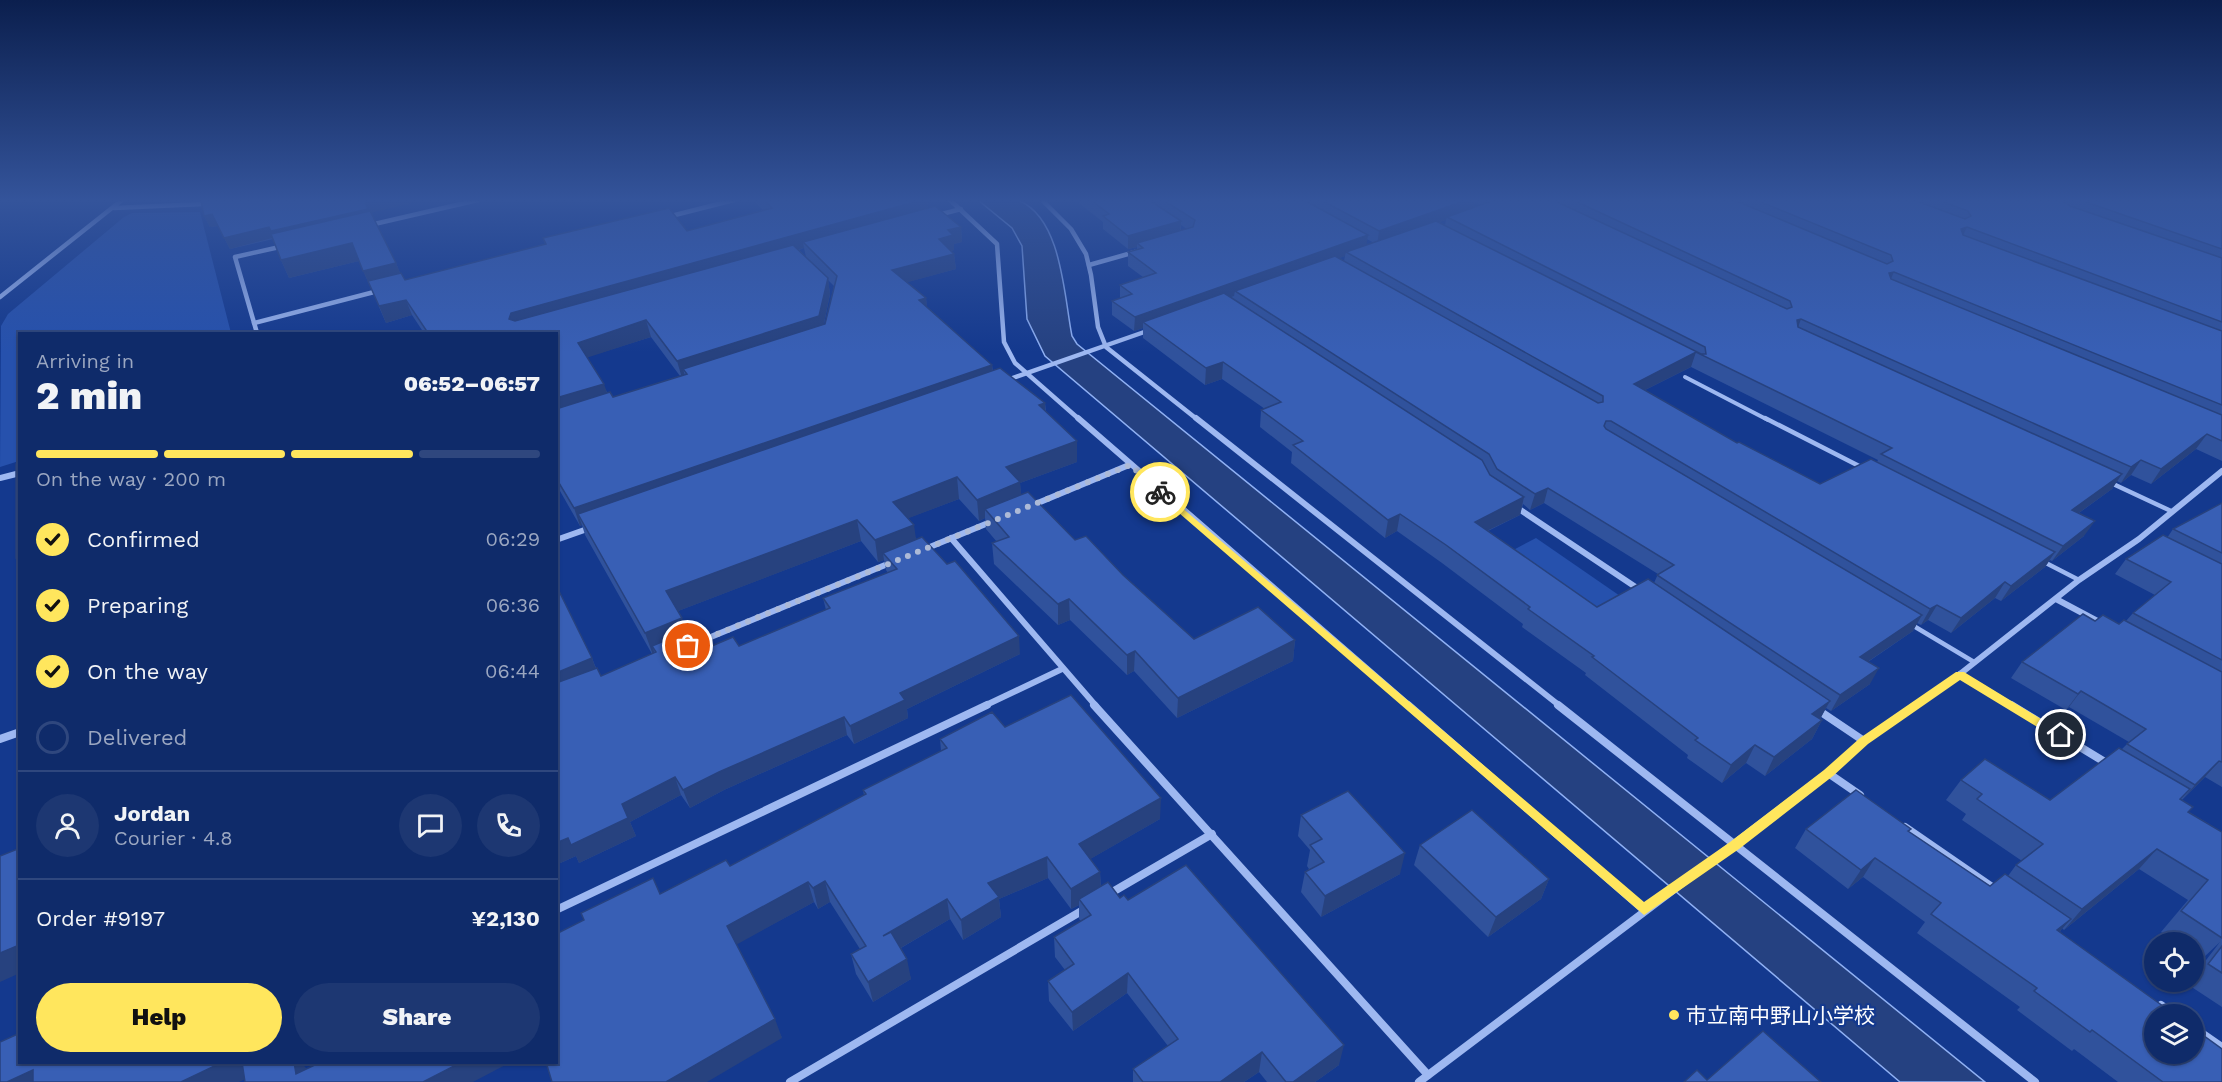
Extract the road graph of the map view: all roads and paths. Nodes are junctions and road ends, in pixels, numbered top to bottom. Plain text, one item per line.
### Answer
1 (59, 250) edge
2 (262, 250) edge
3 (997, 250) edge
4 (1083, 250) edge
5 (1141, 250) edge
6 (1089, 265) junction
7 (380, 291) edge
8 (0, 297) edge
9 (254, 323) junction
10 (1159, 327) edge
11 (257, 332) edge
12 (1106, 347) junction
13 (1027, 374) junction
14 (1685, 377) dead end
15 (1004, 381) edge
16 (1130, 465) junction
17 (1866, 470) edge
18 (18, 474) edge
19 (2220, 474) edge
20 (0, 478) edge
21 (2107, 481) edge
22 (1508, 502) edge
23 (1025, 508) edge
24 (2171, 511) junction
25 (1004, 517) edge
26 (601, 524) edge
27 (951, 538) junction
28 (558, 539) edge
29 (2139, 539) junction
30 (2149, 544) edge
31 (918, 552) edge
32 (2037, 558) edge
33 (896, 561) edge
34 (2079, 580) junction
35 (1647, 595) edge
36 (2056, 599) junction
37 (1902, 619) edge
38 (2108, 627) edge
39 (677, 651) edge
40 (1974, 662) junction
41 (1062, 669) junction
42 (1960, 674) junction
43 (1815, 708) edge
44 (18, 733) edge
45 (0, 739) edge
46 (1864, 741) junction
47 (2111, 766) edge
48 (1828, 773) junction
49 (1867, 800) edge
50 (1896, 820) edge
51 (1212, 834) junction
52 (1734, 845) junction
53 (2001, 894) edge
54 (1099, 900) edge
55 (1089, 906) edge
56 (558, 909) edge
57 (1644, 910) junction
58 (2155, 1001) edge
59 (2159, 1004) edge
60 (2204, 1035) edge
61 (2222, 1047) edge
62 (1428, 1075) junction
63 (790, 1082) edge
64 (1419, 1082) edge
65 (2035, 1082) edge

1 - 8 street
2 - 9 street
3 - 13 street
4 - 6 street
5 - 6 street
6 - 12 street
7 - 9 street
9 - 11 street
10 - 12 street
12 - 13 street
12 - 52 street
13 - 15 street
13 - 16 street
14 - 17 lane
16 - 23 street
16 - 57 street
18 - 20 street
19 - 24 street
21 - 24 lane
22 - 35 street
24 - 29 street
25 - 27 street
26 - 28 street
27 - 31 street
27 - 41 street
29 - 30 street
29 - 34 street
32 - 34 lane
33 - 39 street
34 - 36 street
36 - 38 street
36 - 40 street
37 - 40 lane
40 - 42 street
41 - 51 street
41 - 56 street
42 - 46 street
42 - 47 street
43 - 46 street
44 - 45 street
46 - 48 street
48 - 49 street
48 - 52 street
50 - 53 street
51 - 54 street
51 - 62 street
52 - 57 street
52 - 65 street
55 - 63 street
57 - 62 street
58 - 59 street
60 - 61 street
62 - 64 street

